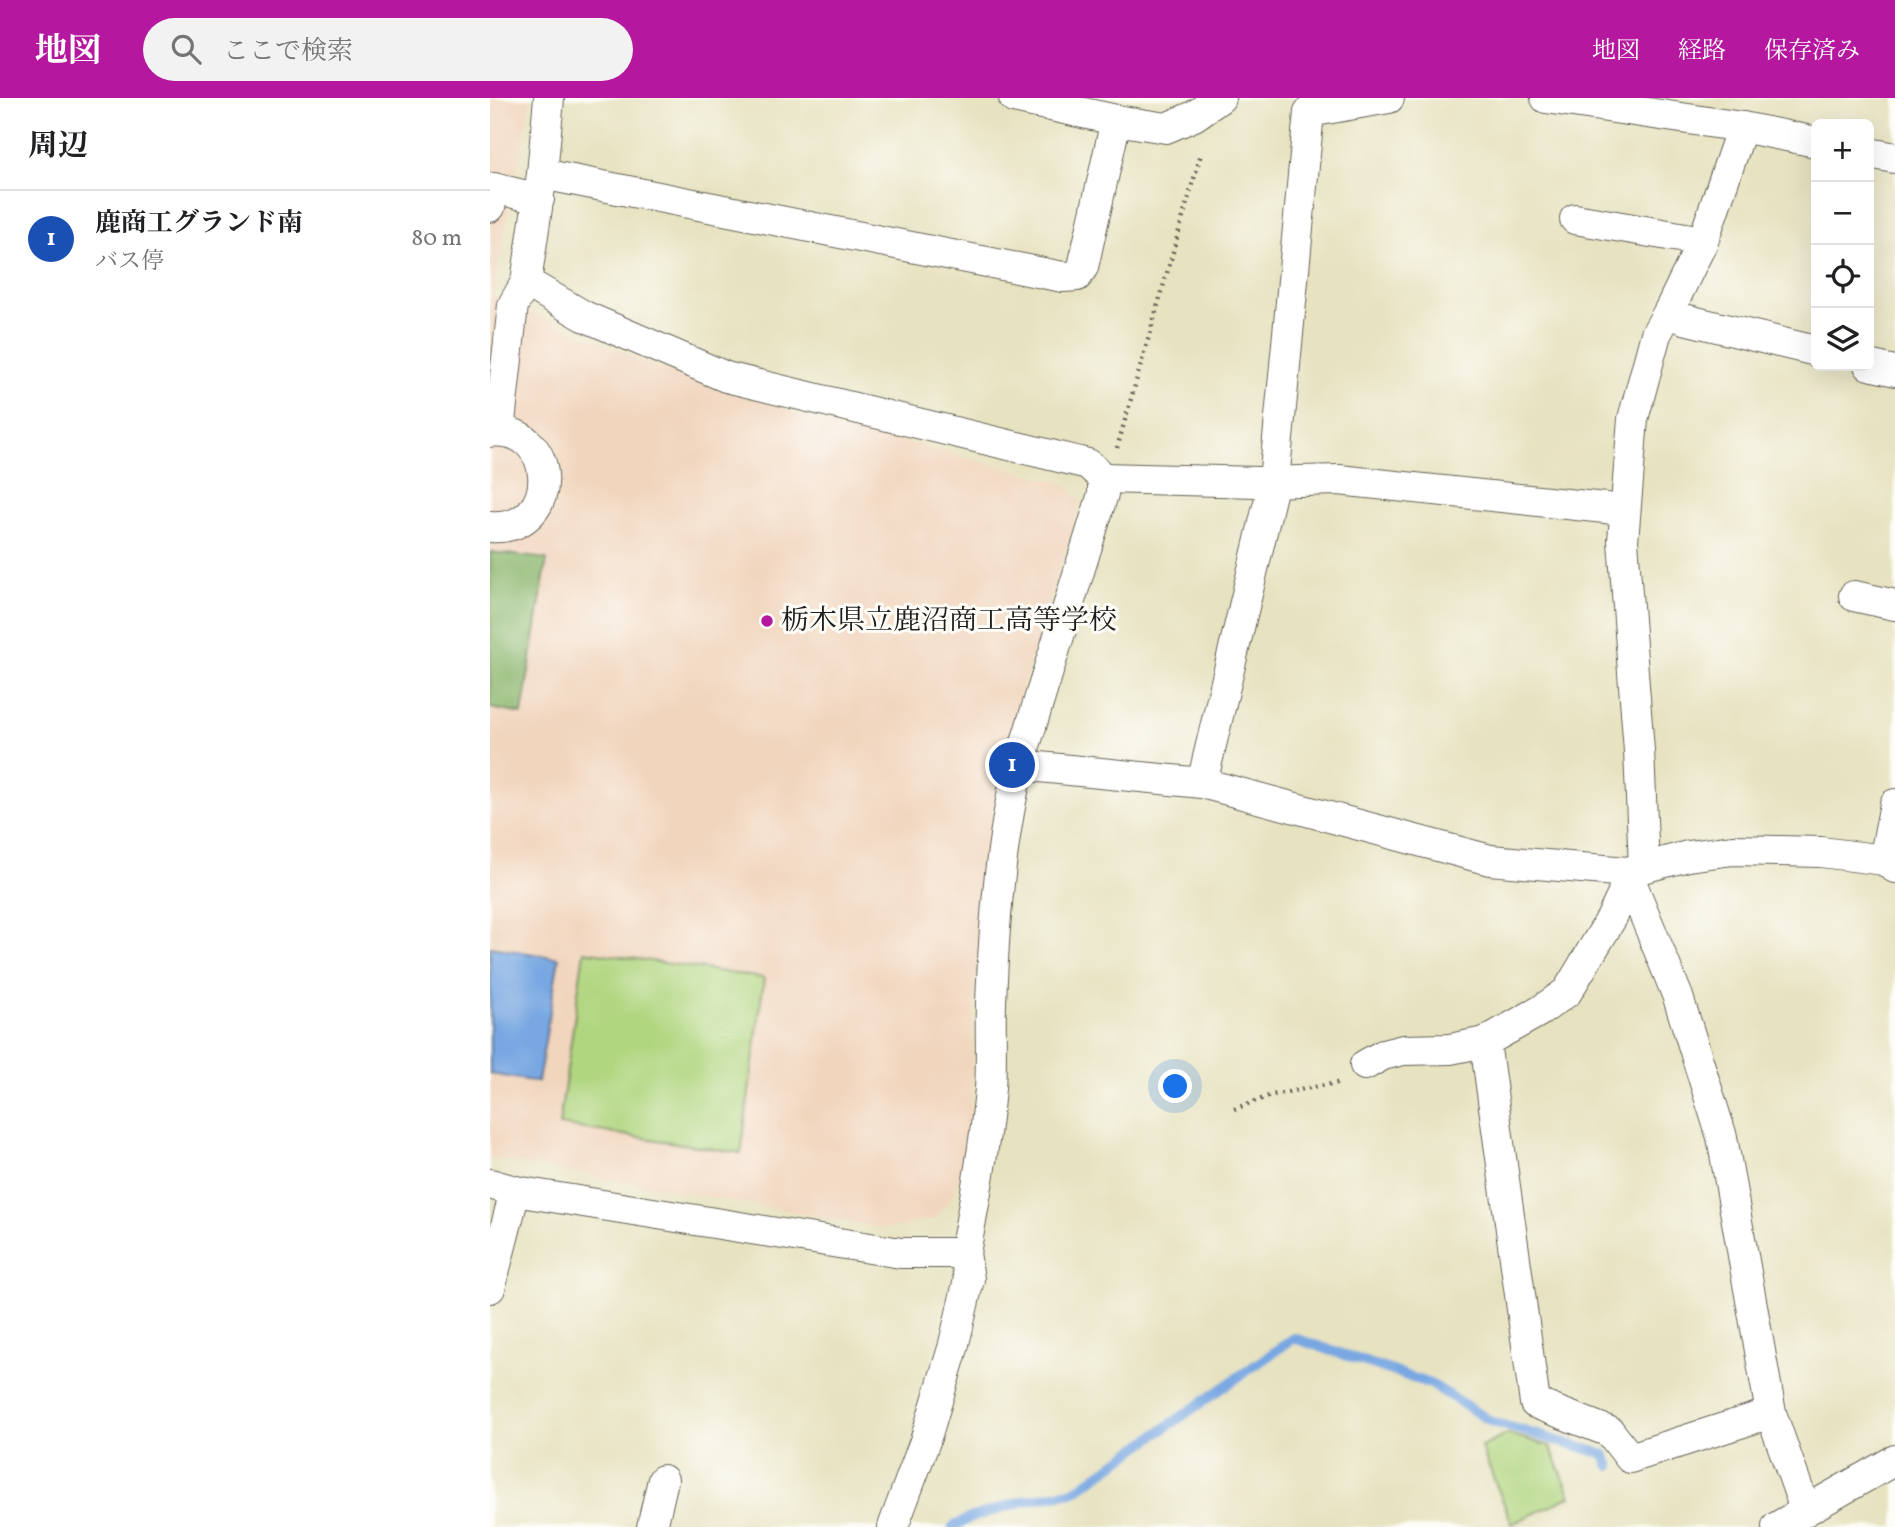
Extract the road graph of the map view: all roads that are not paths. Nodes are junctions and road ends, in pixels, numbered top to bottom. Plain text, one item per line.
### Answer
1 (549, 98) edge
2 (1014, 98) edge
3 (1220, 98) edge
4 (1389, 98) edge
5 (1546, 98) edge
6 (1610, 103) edge
7 (1116, 120) junction
8 (1742, 127) junction
9 (1811, 141) edge
10 (1874, 154) edge
11 (1895, 158) edge
12 (541, 187) junction
13 (490, 207) edge
14 (1575, 219) dead end
15 (1703, 242) junction
16 (526, 282) junction
17 (1669, 311) junction
18 (1811, 350) edge
19 (1874, 366) edge
20 (1895, 371) edge
21 (494, 432) edge
22 (1103, 478) junction
23 (1274, 481) junction
24 (1625, 510) junction
25 (490, 527) edge
26 (1854, 596) dead end
27 (1895, 605) edge
28 (1019, 765) junction
29 (1202, 783) junction
30 (1895, 804) edge
31 (1890, 864) edge
32 (1636, 869) junction
33 (1485, 1042) junction
34 (1365, 1065) road end
35 (502, 1188) edge
36 (965, 1253) junction
37 (490, 1288) edge
38 (1772, 1413) junction
39 (1895, 1460) edge
40 (663, 1480) dead end
41 (1805, 1509) junction
42 (652, 1527) edge
43 (893, 1527) edge
44 (1777, 1527) edge

1 - 12 street
2 - 7 street
3 - 7 street
4 - 23 street
5 - 6 street
6 - 8 street
7 - 12 street
8 - 9 street
8 - 15 street
10 - 11 street
12 - 13 street
12 - 16 street
14 - 15 street
15 - 17 street
16 - 21 street
16 - 22 street
17 - 18 street
17 - 24 street
19 - 20 street
21 - 25 street
22 - 23 street
22 - 28 street
23 - 24 street
23 - 29 street
24 - 32 street
26 - 27 street
28 - 29 street
28 - 36 street
29 - 32 street
30 - 31 street
31 - 32 street
32 - 33 street
32 - 38 street
33 - 34 street
33 - 38 street
35 - 36 street
35 - 37 street
36 - 43 street
38 - 41 street
39 - 41 street
40 - 42 street
41 - 44 street

